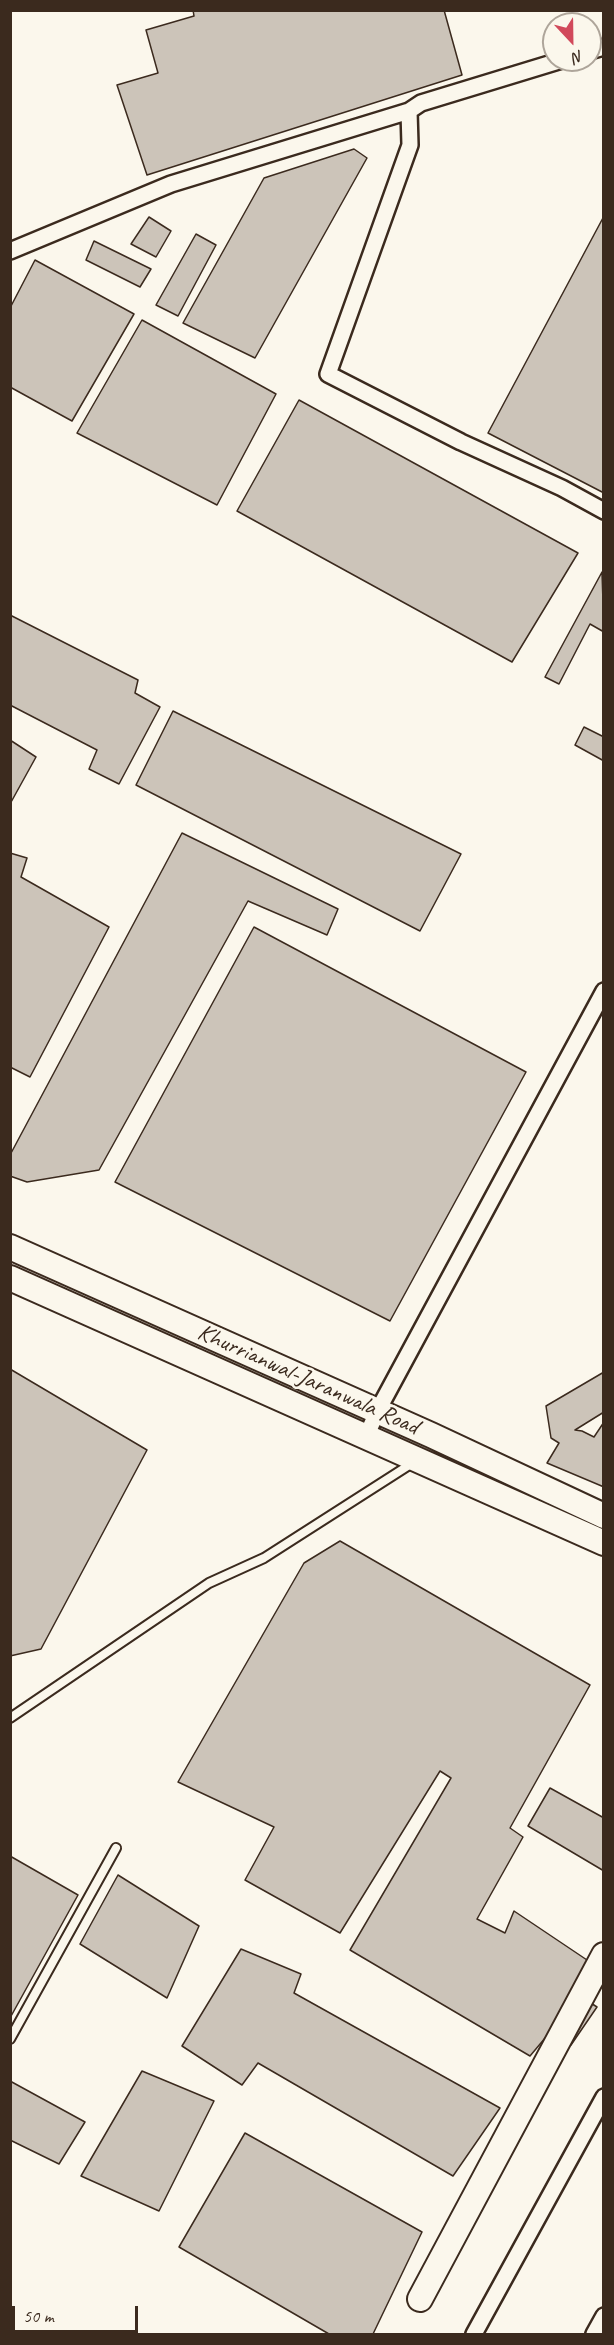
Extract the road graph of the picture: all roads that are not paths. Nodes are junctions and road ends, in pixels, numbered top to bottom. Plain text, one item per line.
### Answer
1 (542, 66) edge
2 (409, 111) junction
3 (10, 251) edge
4 (603, 511) edge
5 (603, 991) edge
6 (10, 1247) edge
7 (10, 1278) edge
8 (377, 1412) junction
9 (366, 1437) junction
10 (417, 1461) junction
11 (603, 1516) edge
12 (603, 1543) edge
13 (10, 1718) edge
14 (116, 1848) dead end
15 (603, 1956) edge
16 (10, 2039) edge
17 (603, 2097) edge
18 (599, 2116) edge
19 (420, 2299) dead end
20 (603, 2316) edge
21 (474, 2334) edge
22 (594, 2334) edge

1 - 2 street
2 - 3 street
2 - 4 street
5 - 8 street
6 - 8 main road, Khurrianwal-Jaranwala Road
7 - 9 main road, Khurrianwal-Jaranwala Road
8 - 9 street
8 - 11 main road, Khurrianwal-Jaranwala Road
9 - 10 main road, Khurrianwal-Jaranwala Road
10 - 12 main road, Khurrianwal-Jaranwala Road
10 - 13 lane
14 - 16 lane
15 - 19 main road
17 - 18 street
18 - 21 street
20 - 22 street

